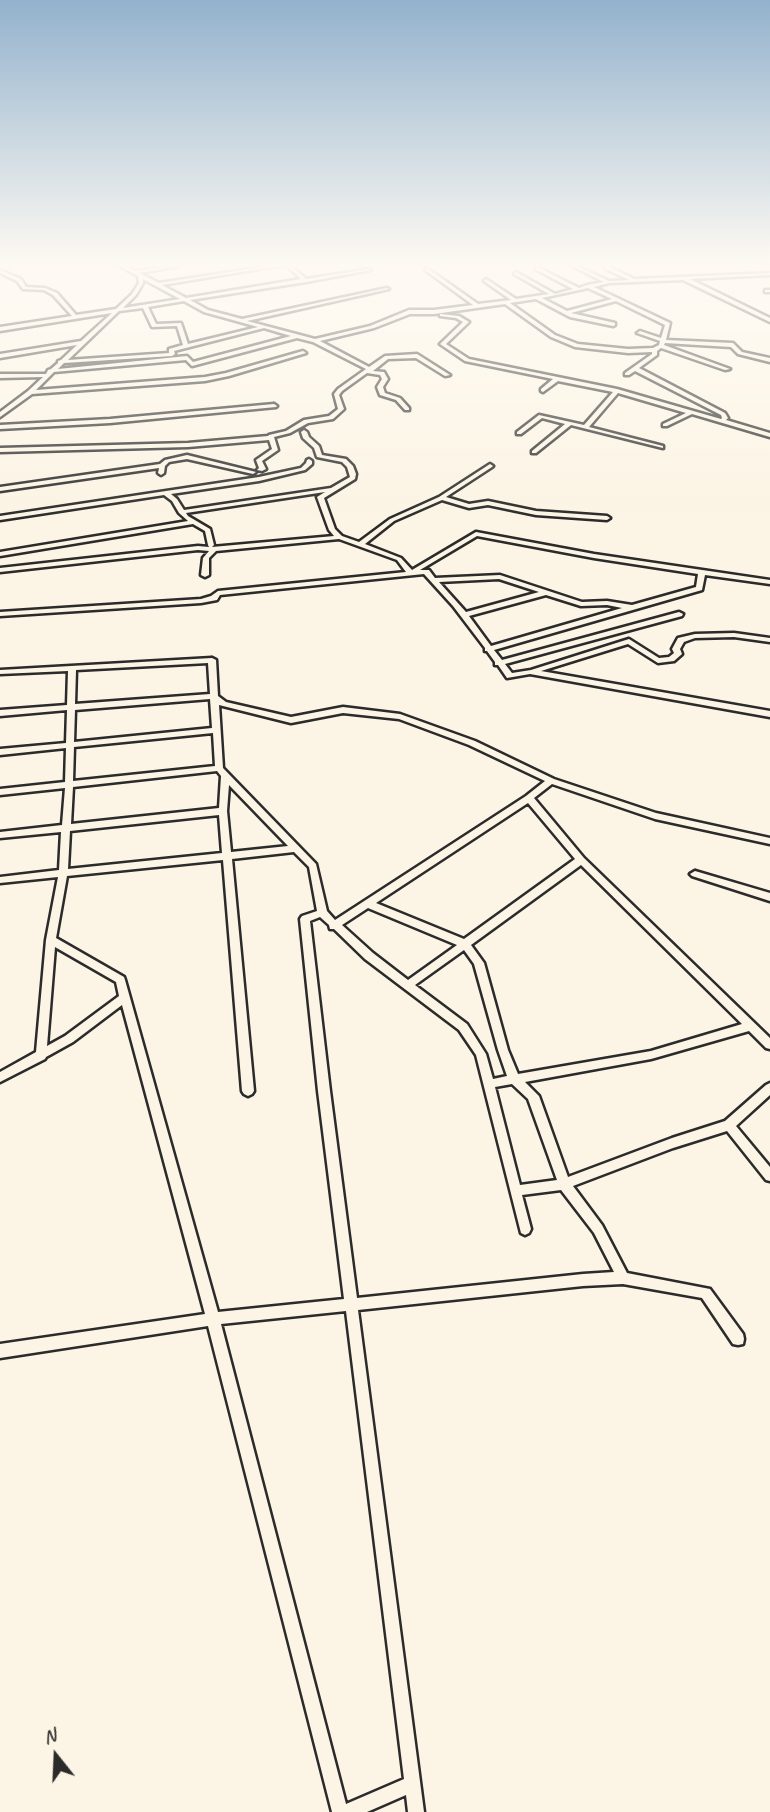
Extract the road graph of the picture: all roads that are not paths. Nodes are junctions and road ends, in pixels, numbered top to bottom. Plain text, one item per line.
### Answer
1 (40, 350) edge
2 (74, 350) edge
3 (173, 350) edge
4 (247, 350) edge
5 (331, 350) edge
6 (451, 350) edge
7 (613, 350) edge
8 (654, 350) joint
9 (679, 350) edge
10 (737, 350) edge
11 (303, 353) dead end
12 (172, 354) junction
13 (0, 356) edge
14 (175, 360) junction
15 (770, 360) edge
16 (60, 362) junction
17 (636, 369) junction
18 (727, 369) dead end
19 (370, 371) junction
20 (47, 373) junction
21 (627, 374) dead end
22 (447, 375) dead end
23 (0, 376) edge
24 (558, 378) junction
25 (543, 390) dead end
26 (617, 391) junction
27 (30, 392) junction
28 (274, 406) dead end
29 (407, 410) dead end
30 (692, 412) junction
31 (0, 415) edge
32 (722, 421) junction
33 (570, 423) junction
34 (665, 425) dead end
35 (0, 427) edge
36 (585, 428) junction
37 (304, 432) dead end
38 (519, 433) dead end
39 (770, 435) edge
40 (270, 438) junction
41 (188, 445) junction
42 (661, 447) dead end
43 (0, 450) edge
44 (534, 452) dead end
45 (187, 457) junction
46 (309, 461) dead end
47 (490, 466) dead end
48 (257, 474) junction
49 (0, 489) edge
50 (333, 489) junction
51 (165, 493) junction
52 (269, 498) junction
53 (441, 498) junction
54 (181, 512) junction
55 (0, 518) edge
56 (607, 518) dead end
57 (195, 522) junction
58 (341, 537) junction
59 (361, 544) junction
60 (213, 547) junction
61 (0, 554) edge
62 (0, 569) edge
63 (702, 572) junction
64 (411, 573) junction
65 (205, 575) dead end
66 (433, 580) junction
67 (770, 582) edge
68 (545, 593) junction
69 (632, 608) junction
70 (0, 614) edge
71 (679, 614) dead end
72 (463, 615) junction
73 (770, 640) edge
74 (488, 649) junction
75 (498, 663) junction
76 (72, 670) junction
77 (0, 672) edge
78 (530, 672) junction
79 (213, 696) junction
80 (71, 706) junction
81 (0, 713) edge
82 (770, 714) edge
83 (216, 730) junction
84 (71, 745) junction
85 (0, 752) edge
86 (222, 772) junction
87 (551, 781) junction
88 (69, 786) junction
89 (0, 792) edge
90 (529, 798) junction
91 (223, 811) junction
92 (66, 828) junction
93 (0, 835) edge
94 (770, 841) edge
95 (295, 849) junction
96 (227, 857) junction
97 (581, 860) junction
98 (63, 873) junction
99 (695, 874) dead end
100 (0, 880) edge
101 (770, 897) edge
102 (368, 903) junction
103 (322, 914) junction
104 (333, 926) junction
105 (51, 940) junction
106 (465, 944) junction
107 (408, 985) junction
108 (125, 997) junction
109 (751, 1026) junction
110 (770, 1045) edge
111 (41, 1056) junction
112 (0, 1077) edge
113 (514, 1079) junction
114 (488, 1084) junction
115 (770, 1088) edge
116 (248, 1091) dead end
117 (729, 1125) junction
118 (770, 1176) edge
119 (564, 1184) junction
120 (515, 1191) junction
121 (525, 1230) dead end
122 (623, 1278) junction
123 (353, 1304) junction
124 (213, 1319) junction
125 (738, 1339) dead end
126 (0, 1351) edge
127 (412, 1784) junction
128 (340, 1812) edge
129 (348, 1812) edge
130 (416, 1812) edge

1 - 13 street
2 - 16 street
3 - 12 street
4 - 14 street
5 - 19 street
6 - 24 street
7 - 8 street
8 - 17 street
9 - 18 street
10 - 15 street
11 - 27 street
12 - 14 street
12 - 16 street
14 - 20 street
16 - 20 street
17 - 21 street
17 - 32 street
19 - 22 street
19 - 29 street
19 - 40 street
20 - 23 street
20 - 27 street
24 - 25 street
24 - 26 street
26 - 30 street
26 - 36 street
27 - 31 street
28 - 35 street
30 - 32 street
30 - 34 street
32 - 39 street
33 - 36 street
33 - 38 street
33 - 44 street
36 - 42 street
37 - 50 street
40 - 41 street
40 - 48 street
41 - 43 street
41 - 45 street
45 - 48 street
45 - 49 street
46 - 48 street
47 - 53 street
48 - 51 street
48 - 52 street
50 - 52 street
50 - 58 street
51 - 54 street
51 - 55 street
52 - 54 street
53 - 56 street
53 - 59 street
54 - 57 street
57 - 60 street
57 - 61 street
58 - 59 street
58 - 60 street
59 - 64 street
60 - 62 street
60 - 65 street
63 - 64 street
63 - 67 street
63 - 69 street
64 - 66 street
64 - 70 street
66 - 68 street
66 - 72 street
68 - 69 street
68 - 72 street
69 - 74 street
71 - 75 street
72 - 74 street
73 - 78 street
74 - 75 street
75 - 78 street
76 - 77 street
76 - 79 street
76 - 80 street
78 - 82 street
79 - 80 street
79 - 83 street
79 - 87 street
80 - 81 street
80 - 84 street
83 - 84 street
83 - 86 street
84 - 85 street
84 - 88 street
86 - 88 street
86 - 91 street
86 - 95 street
87 - 90 street
87 - 94 street
88 - 89 street
88 - 92 street
90 - 97 street
90 - 102 street
91 - 92 street
91 - 96 street
92 - 93 street
92 - 98 street
95 - 96 street
95 - 103 street
96 - 98 street
96 - 116 street
97 - 106 street
97 - 109 street
98 - 100 street
98 - 105 street
99 - 101 street
102 - 104 street
102 - 106 street
103 - 104 street
103 - 123 street
104 - 107 street
105 - 108 street
105 - 111 street
106 - 107 street
106 - 113 street
107 - 114 street
108 - 111 street
108 - 124 street
109 - 110 street
109 - 113 street
111 - 112 street
113 - 114 street
113 - 119 street
114 - 120 street
115 - 117 street
117 - 118 street
117 - 119 street
119 - 120 street
119 - 122 street
120 - 121 street
122 - 123 street
122 - 125 street
123 - 124 street
123 - 127 street
124 - 126 street
124 - 128 street
127 - 129 street
127 - 130 street

